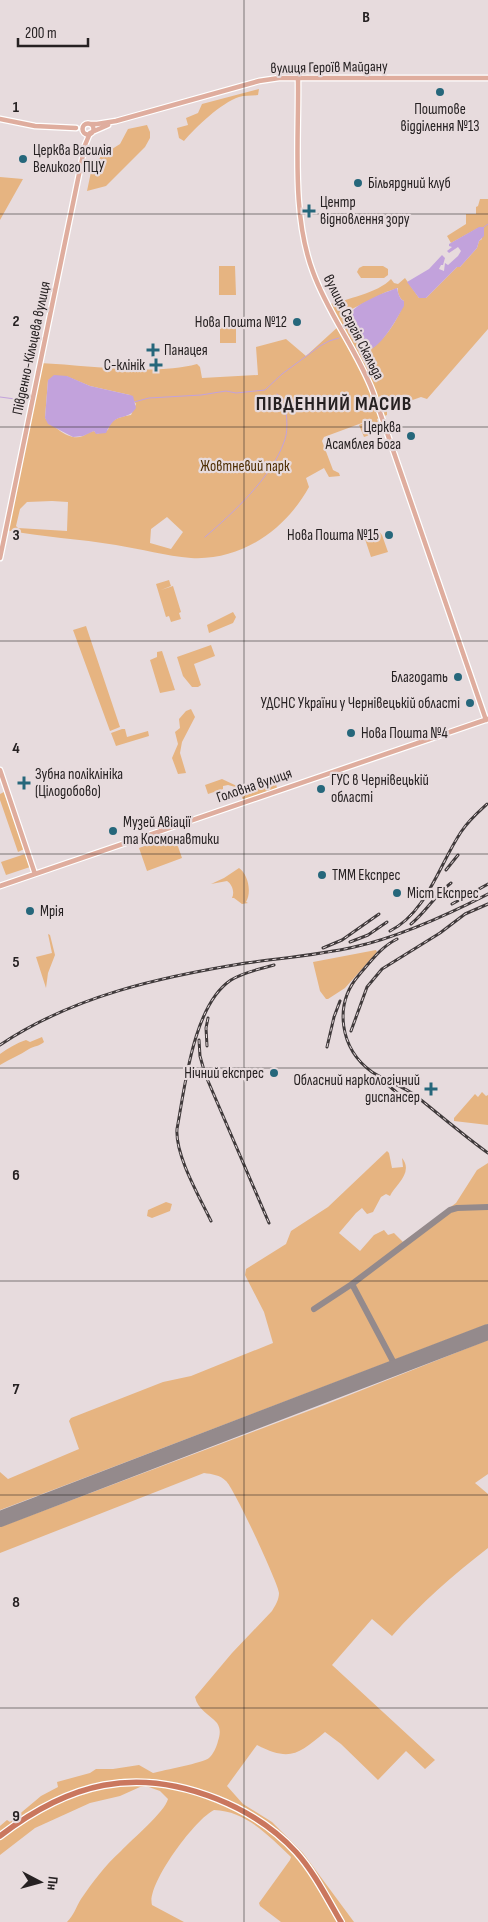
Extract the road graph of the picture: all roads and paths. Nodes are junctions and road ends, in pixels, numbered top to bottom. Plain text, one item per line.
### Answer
1 (488, 78) edge
2 (298, 79) junction
3 (0, 119) edge
4 (116, 121) junction
5 (90, 124) junction
6 (76, 128) dead end
7 (84, 132) junction
8 (91, 133) junction
9 (85, 143) junction
10 (0, 558) edge
11 (487, 719) edge
12 (0, 770) edge
13 (35, 874) junction
14 (0, 886) edge
15 (0, 1836) edge
16 (341, 1922) edge

1 - 2 main road, вулиця Героїв Майдану
2 - 4 main road, вулиця Героїв Майдану
2 - 11 main road, вулиця Сергія Скальда
3 - 6 main road
4 - 5 main road
4 - 8 main road
5 - 7 main road
5 - 8 main road
7 - 8 main road
7 - 9 main road
8 - 9 main road
9 - 10 main road, Південно-Кільцева вулиця
11 - 13 main road, Головна вулиця
12 - 13 main road
13 - 14 main road, Головна вулиця
15 - 16 highway

